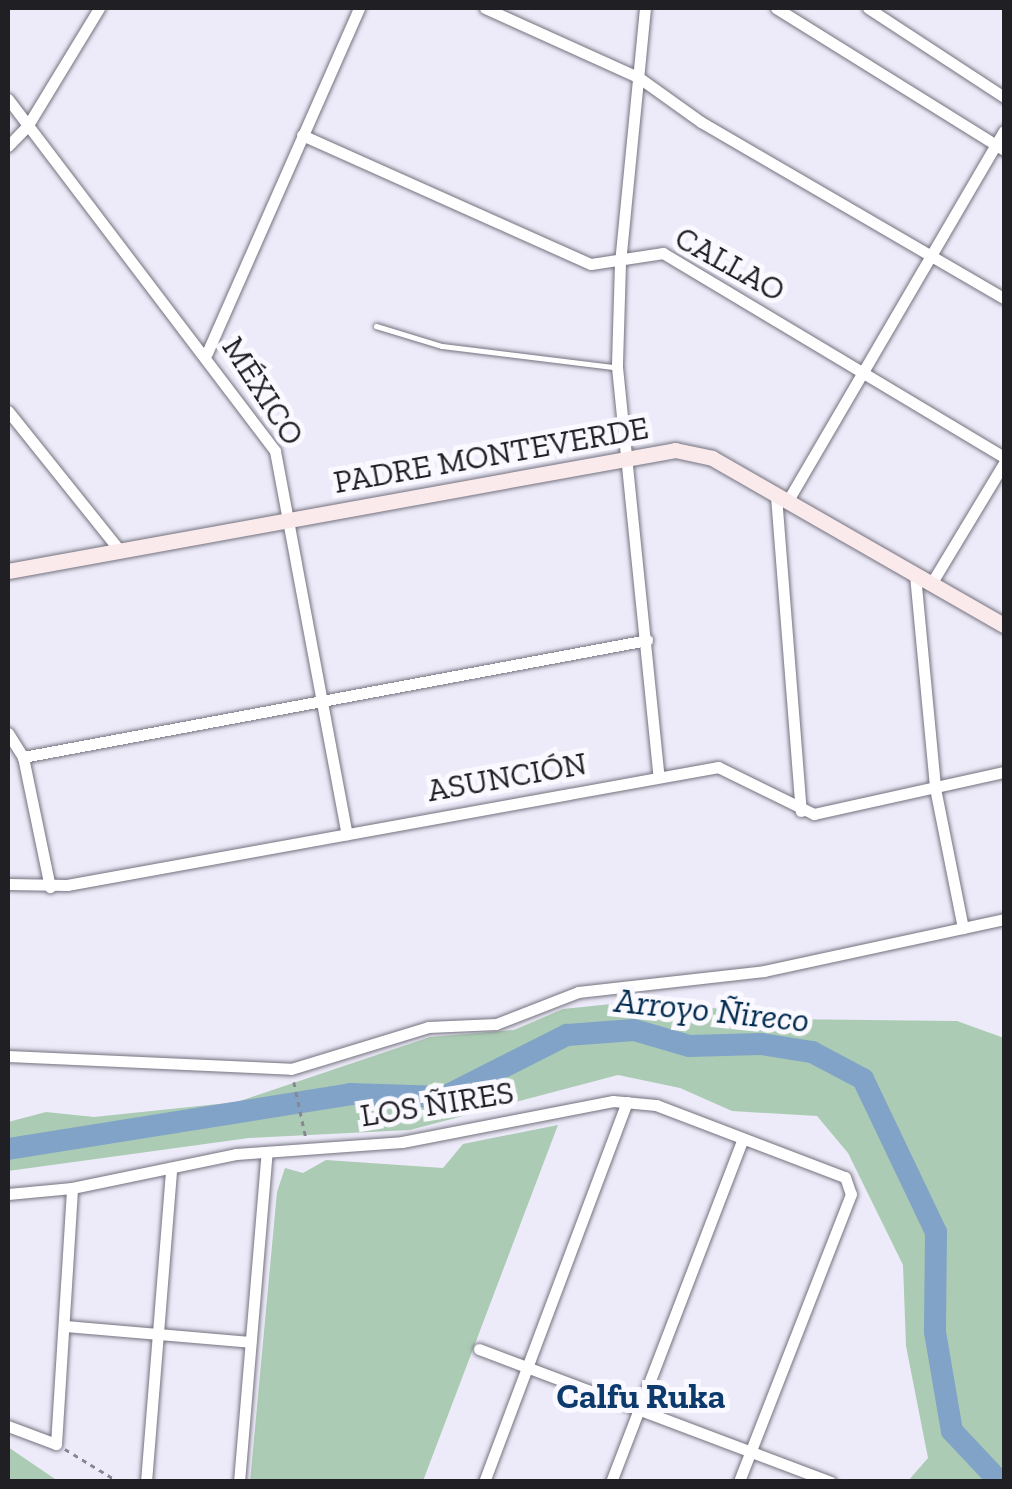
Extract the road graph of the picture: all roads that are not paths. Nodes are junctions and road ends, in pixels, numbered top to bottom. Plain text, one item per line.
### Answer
1 (99, 8) edge
2 (359, 8) edge
3 (485, 8) edge
4 (645, 8) edge
5 (776, 8) edge
6 (868, 8) edge
7 (638, 77) junction
8 (1004, 97) edge
9 (8, 99) edge
10 (28, 125) junction
11 (1004, 131) edge
12 (302, 135) junction
13 (8, 146) edge
14 (1000, 148) edge
15 (928, 254) junction
16 (620, 263) junction
17 (1004, 298) edge
18 (376, 326) dead end
19 (207, 353) junction
20 (617, 367) junction
21 (862, 373) junction
22 (8, 411) edge
23 (624, 458) junction
24 (1004, 460) edge
25 (781, 499) junction
26 (292, 519) junction
27 (120, 551) junction
28 (8, 572) edge
29 (914, 575) junction
30 (931, 584) junction
31 (1004, 625) edge
32 (646, 640) junction
33 (322, 698) junction
34 (8, 732) edge
35 (24, 757) junction
36 (1004, 772) edge
37 (659, 777) junction
38 (936, 788) junction
39 (800, 810) junction
40 (348, 834) junction
41 (8, 884) edge
42 (50, 887) junction
43 (1004, 919) edge
44 (963, 928) junction
45 (8, 1056) edge
46 (626, 1102) junction
47 (743, 1138) junction
48 (267, 1152) junction
49 (171, 1168) junction
50 (72, 1188) junction
51 (8, 1194) edge
52 (64, 1326) junction
53 (158, 1335) junction
54 (250, 1342) junction
55 (478, 1349) dead end
56 (527, 1368) junction
57 (640, 1410) junction
58 (8, 1426) edge
59 (750, 1452) junction
60 (146, 1482) edge
61 (239, 1482) edge
62 (484, 1482) edge
63 (612, 1482) edge
64 (739, 1482) edge
65 (831, 1482) edge

1 - 10 street
2 - 12 street
3 - 7 street
4 - 7 street
5 - 14 street
6 - 8 street
7 - 15 street
7 - 16 street
9 - 10 street, MÉXICO
10 - 13 street
10 - 19 street, MÉXICO
11 - 14 street
12 - 16 street, CALLAO
12 - 19 street
14 - 15 street
15 - 17 street
15 - 21 street
16 - 20 street
16 - 21 street, CALLAO
18 - 20 lane
19 - 26 street, MÉXICO
20 - 23 street
21 - 24 street, CALLAO
21 - 25 street
22 - 27 street
23 - 25 street, PADRE MONTEVERDE
23 - 26 street, PADRE MONTEVERDE
23 - 32 street
24 - 30 street
25 - 29 street, PADRE MONTEVERDE
25 - 39 street
26 - 27 street, PADRE MONTEVERDE
26 - 33 street, MÉXICO
27 - 28 street, PADRE MONTEVERDE
29 - 30 street, PADRE MONTEVERDE
29 - 38 street
30 - 31 street, PADRE MONTEVERDE
32 - 33 street
32 - 37 street
33 - 35 street
33 - 40 street, MÉXICO
34 - 35 street
35 - 42 street
36 - 38 street
37 - 39 street, ASUNCIÓN
37 - 40 street, ASUNCIÓN
38 - 39 street
38 - 44 street
40 - 42 street, ASUNCIÓN
41 - 42 street, ASUNCIÓN
43 - 44 street
44 - 45 street
46 - 47 street, LOS ÑIRES
46 - 48 street, LOS ÑIRES
46 - 56 street
47 - 57 street
47 - 59 street, LOS ÑIRES
48 - 49 street, LOS ÑIRES
48 - 54 street
49 - 50 street, LOS ÑIRES
49 - 53 street
50 - 51 street, LOS ÑIRES
50 - 52 street
52 - 53 street
52 - 58 street
53 - 54 street
53 - 60 street
54 - 61 street
55 - 56 street
56 - 57 street
56 - 62 street
57 - 59 street
57 - 63 street
59 - 64 street
59 - 65 street

